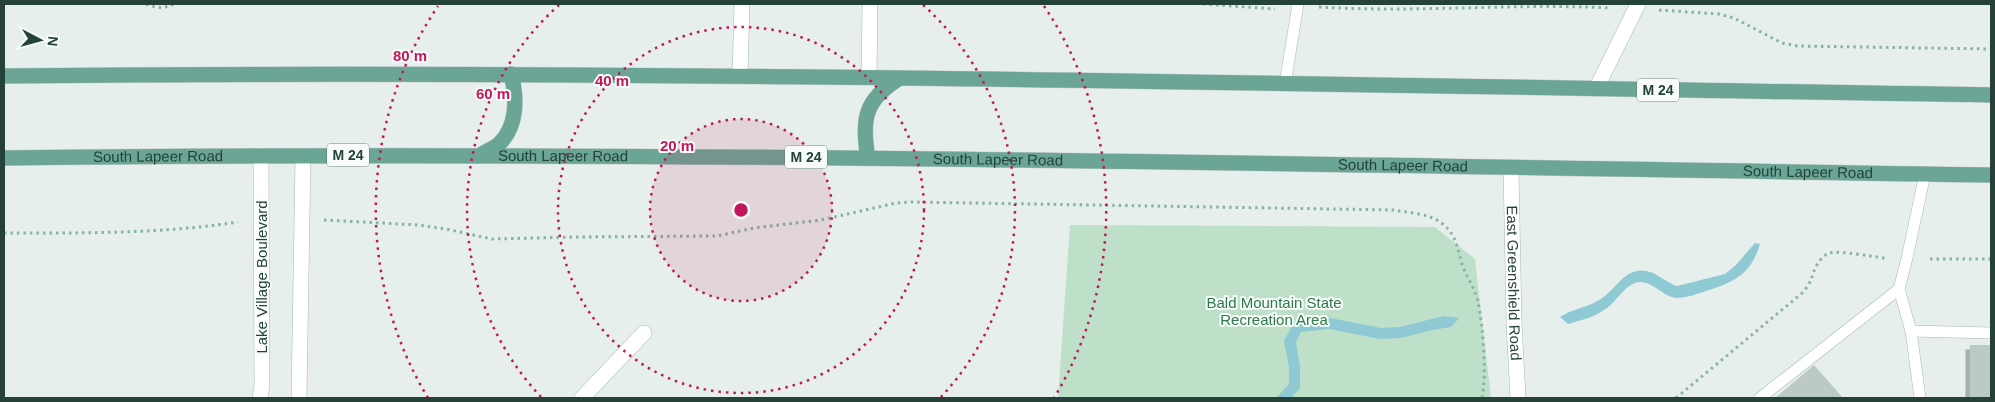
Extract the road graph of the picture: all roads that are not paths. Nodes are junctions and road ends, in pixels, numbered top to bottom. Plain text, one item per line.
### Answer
1 (742, 4) edge
2 (870, 4) edge
3 (1298, 4) edge
4 (1638, 4) edge
5 (511, 74) junction
6 (4, 76) edge
7 (740, 76) junction
8 (869, 78) junction
9 (900, 78) junction
10 (1285, 84) junction
11 (1596, 89) junction
12 (1991, 95) edge
13 (480, 155) junction
14 (261, 156) junction
15 (303, 156) junction
16 (4, 158) edge
17 (868, 158) junction
18 (1511, 168) junction
19 (1925, 174) junction
20 (1991, 175) edge
21 (1899, 289) junction
22 (1911, 332) junction
23 (644, 333) dead end
24 (1991, 333) edge
25 (260, 398) edge
26 (299, 398) edge
27 (582, 398) edge
28 (1518, 398) edge
29 (1760, 398) edge
30 (1920, 398) edge

1 - 7 street
2 - 8 street
3 - 10 lane
4 - 11 street
5 - 6 main road, M 24
5 - 7 main road, M 24
5 - 13 main road
7 - 8 main road, M 24
8 - 9 main road, M 24
9 - 10 main road, M 24
9 - 17 main road
10 - 11 main road, M 24
11 - 12 main road, M 24
13 - 15 main road, South Lapeer Road / M 24
13 - 17 main road, South Lapeer Road / M 24
14 - 15 main road, South Lapeer Road / M 24
14 - 16 main road, South Lapeer Road / M 24
14 - 25 street, Lake Village Boulevard
15 - 26 street
17 - 18 main road, South Lapeer Road / M 24
18 - 19 main road, South Lapeer Road / M 24
18 - 28 street, East Greenshield Road
19 - 20 main road, South Lapeer Road / M 24
19 - 21 lane
21 - 22 lane
21 - 29 lane
22 - 24 lane
22 - 30 lane
23 - 27 street

